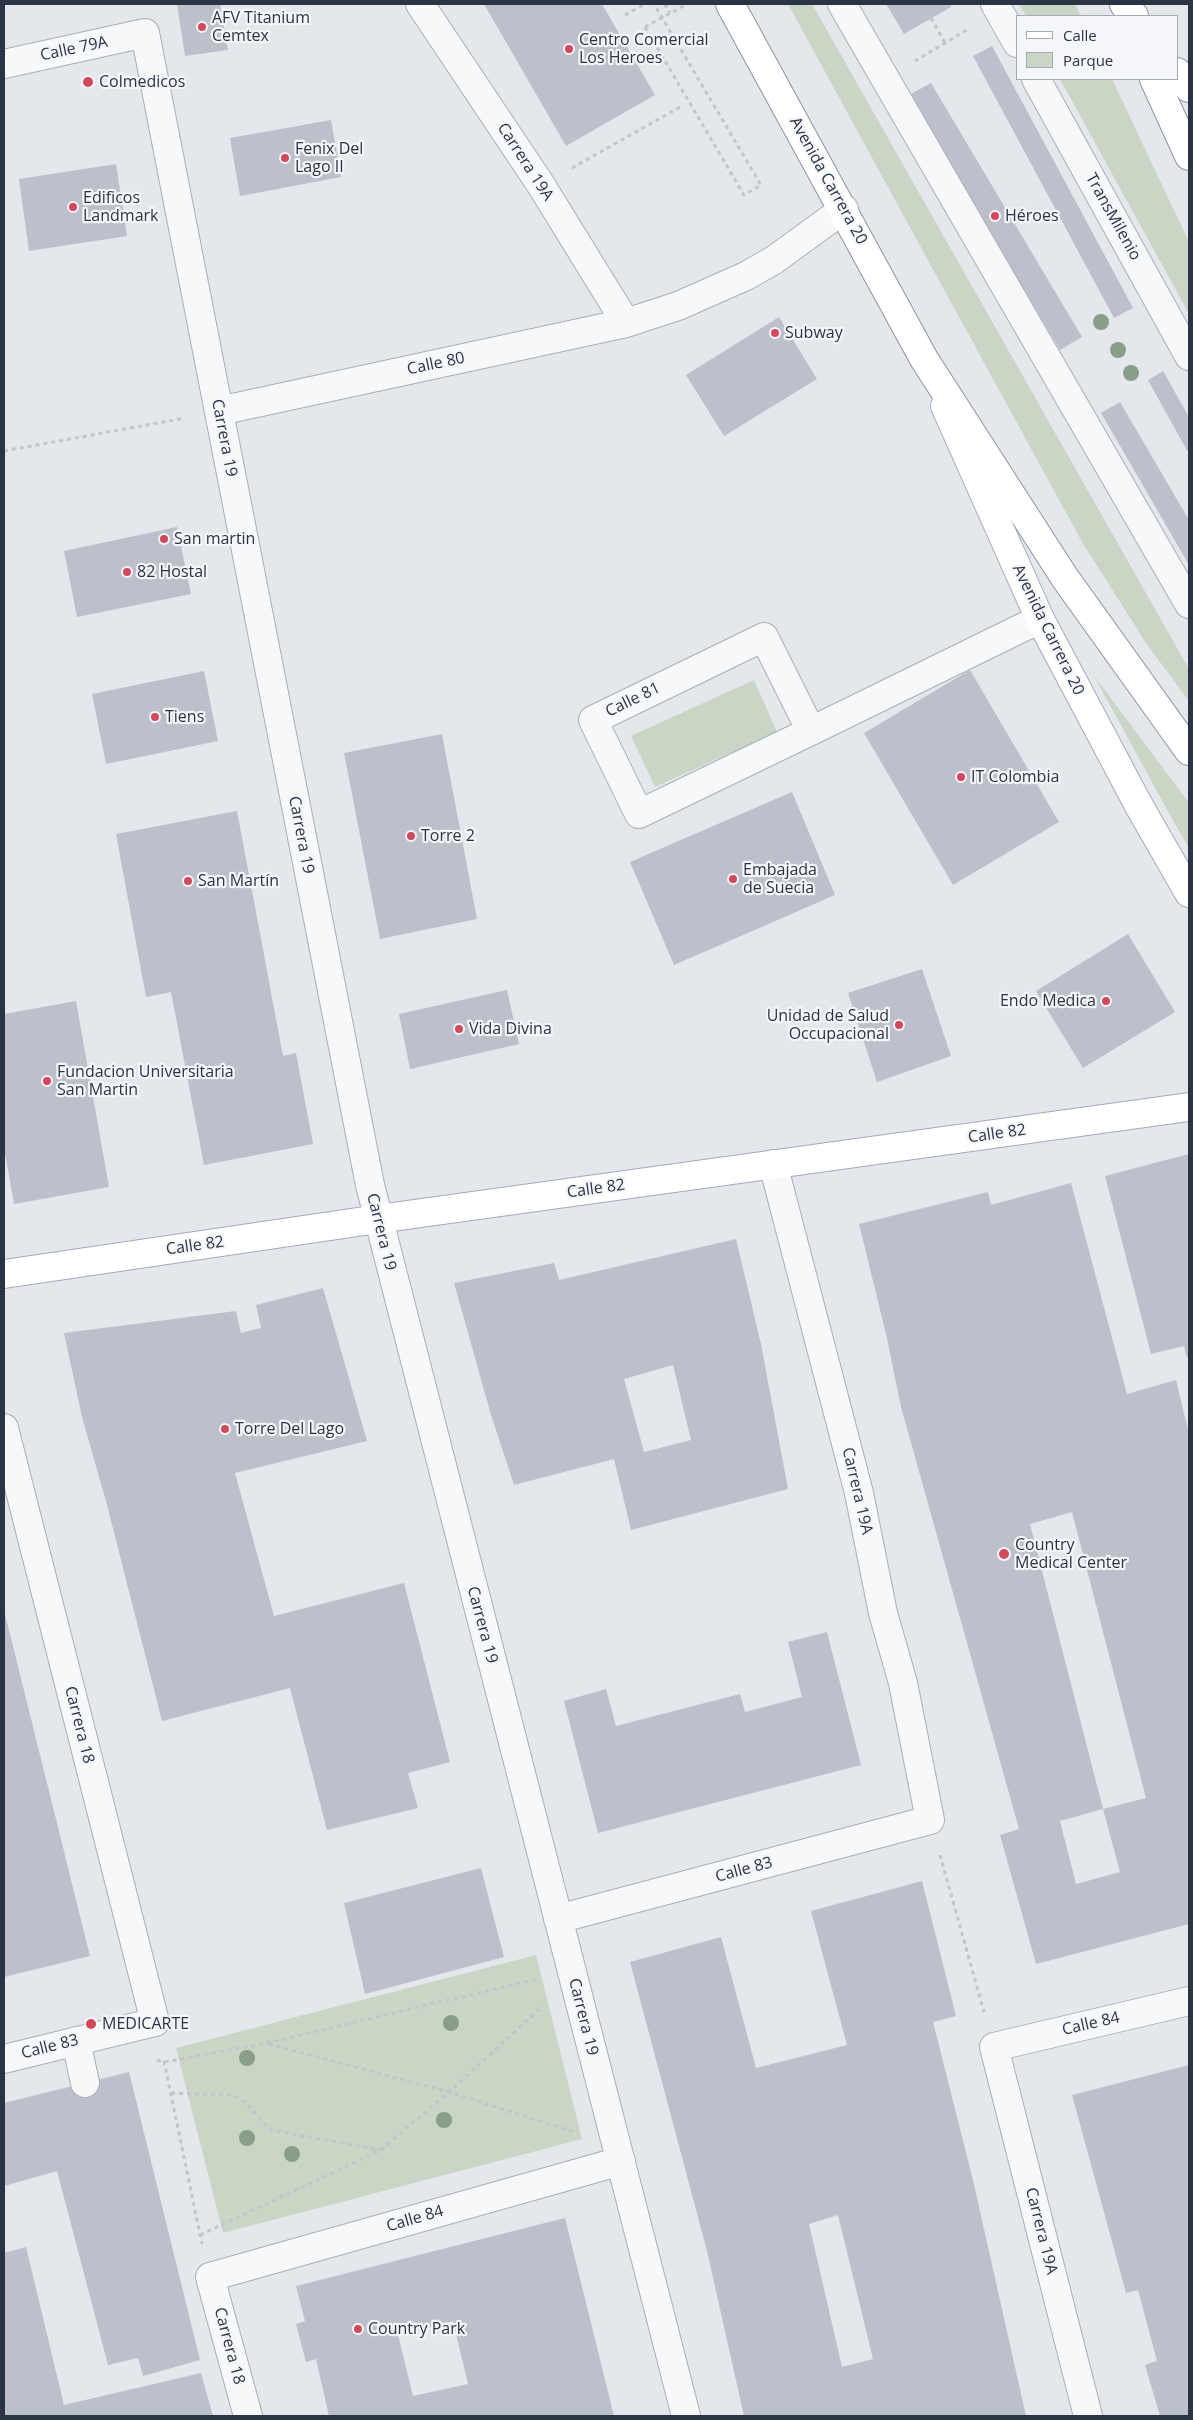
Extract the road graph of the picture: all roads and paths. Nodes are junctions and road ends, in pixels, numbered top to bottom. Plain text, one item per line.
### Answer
1 (420, 4) edge
2 (645, 4) edge
3 (654, 4) edge
4 (665, 4) edge
5 (687, 4) edge
6 (730, 4) edge
7 (842, 4) edge
8 (995, 4) edge
9 (1124, 4) edge
10 (640, 5) edge
11 (670, 13) junction
12 (625, 15) dead end
13 (1133, 15) edge
14 (931, 18) dead end
15 (970, 28) dead end
16 (145, 33) joint
17 (1016, 41) edge
18 (945, 43) junction
19 (4, 64) edge
20 (907, 65) dead end
21 (1178, 73) edge
22 (1037, 80) edge
23 (1154, 80) edge
24 (1189, 88) edge
25 (680, 107) dead end
26 (1189, 156) edge
27 (541, 185) junction
28 (844, 209) junction
29 (626, 323) junction
30 (1189, 356) edge
31 (924, 359) junction
32 (218, 412) junction
33 (4, 452) edge
34 (1189, 604) edge
35 (1040, 619) junction
36 (811, 731) junction
37 (1189, 751) edge
38 (1189, 893) edge
39 (1189, 1107) edge
40 (773, 1164) junction
41 (378, 1219) junction
42 (4, 1274) edge
43 (4, 1428) edge
44 (930, 1820) junction
45 (558, 1919) junction
46 (572, 1975) junction
47 (1189, 2001) edge
48 (155, 2022) junction
49 (76, 2041) junction
50 (267, 2043) junction
51 (994, 2046) junction
52 (4, 2058) edge
53 (148, 2058) dead end
54 (164, 2062) junction
55 (84, 2083) dead end
56 (449, 2092) junction
57 (171, 2093) junction
58 (381, 2150) junction
59 (618, 2153) junction
60 (200, 2235) junction
61 (210, 2277) junction
62 (248, 2416) edge
63 (686, 2416) edge
64 (1088, 2416) edge

1 - 27 street, Carrera 19A
2 - 10 path
3 - 11 path, bridge
4 - 11 path
5 - 11 path, bridge
6 - 28 main road, Avenida Carrera 20
7 - 34 street
8 - 17 street
9 - 13 main road
10 - 12 path
14 - 18 path
15 - 18 path
16 - 19 street, Calle 79A
16 - 32 street, Carrera 19
18 - 20 path
21 - 24 main road
22 - 30 street, TransMilenio
23 - 26 main road
25 - 27 path
27 - 29 street, Carrera 19A
28 - 29 street, Calle 80
28 - 31 main road, Avenida Carrera 20
29 - 32 street, Calle 80
31 - 35 main road, Avenida Carrera 20
31 - 37 main road, Avenida Carrera 20
32 - 33 path
32 - 41 street, Carrera 19
35 - 36 street, Calle 81
35 - 38 main road, Avenida Carrera 20
36 - 36 street, Calle 81
39 - 40 main road, Calle 82
40 - 41 main road, Calle 82
40 - 44 street, Carrera 19A
41 - 42 main road, Calle 82
41 - 45 street, Carrera 19
43 - 48 street, Carrera 18
44 - 45 street, Calle 83
44 - 51 path
45 - 46 street, Carrera 19
46 - 50 path
46 - 56 path
46 - 59 street, Carrera 19
47 - 51 street, Calle 84
48 - 49 street, Calle 83
48 - 54 path
49 - 52 street, Calle 83
49 - 55 street
50 - 54 path
50 - 56 path
51 - 64 street, Carrera 19A
53 - 54 path
54 - 57 path
56 - 58 path
56 - 59 path
57 - 58 path
57 - 60 path
58 - 60 path
59 - 61 street, Calle 84
59 - 63 street, Carrera 19
60 - 61 path
61 - 62 street, Carrera 18

